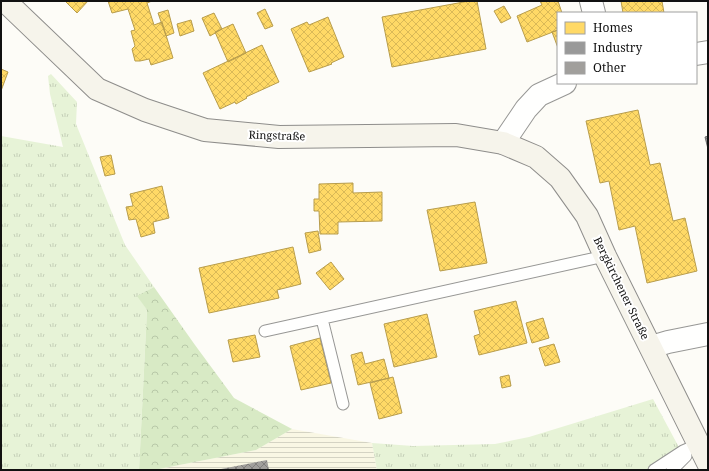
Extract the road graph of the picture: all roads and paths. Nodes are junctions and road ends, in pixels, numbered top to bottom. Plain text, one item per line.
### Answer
1 (5, 1) edge
2 (591, 1) edge
3 (594, 12) edge
4 (708, 52) edge
5 (697, 54) edge
6 (563, 84) edge
7 (503, 143) junction
8 (605, 256) junction
9 (322, 319) junction
10 (265, 331) dead end
11 (708, 334) edge
12 (651, 347) junction
13 (343, 404) dead end
14 (698, 454) edge
15 (654, 470) edge
16 (672, 470) edge

1 - 7 street, Ringstraße
2 - 3 street
4 - 5 street
6 - 7 street
7 - 8 street, Bergkirchener Straße
8 - 9 lane
8 - 12 street, Bergkirchener Straße
9 - 10 lane
9 - 13 lane
11 - 12 street
12 - 14 street, Bergkirchener Straße
14 - 15 lane
14 - 16 lane

